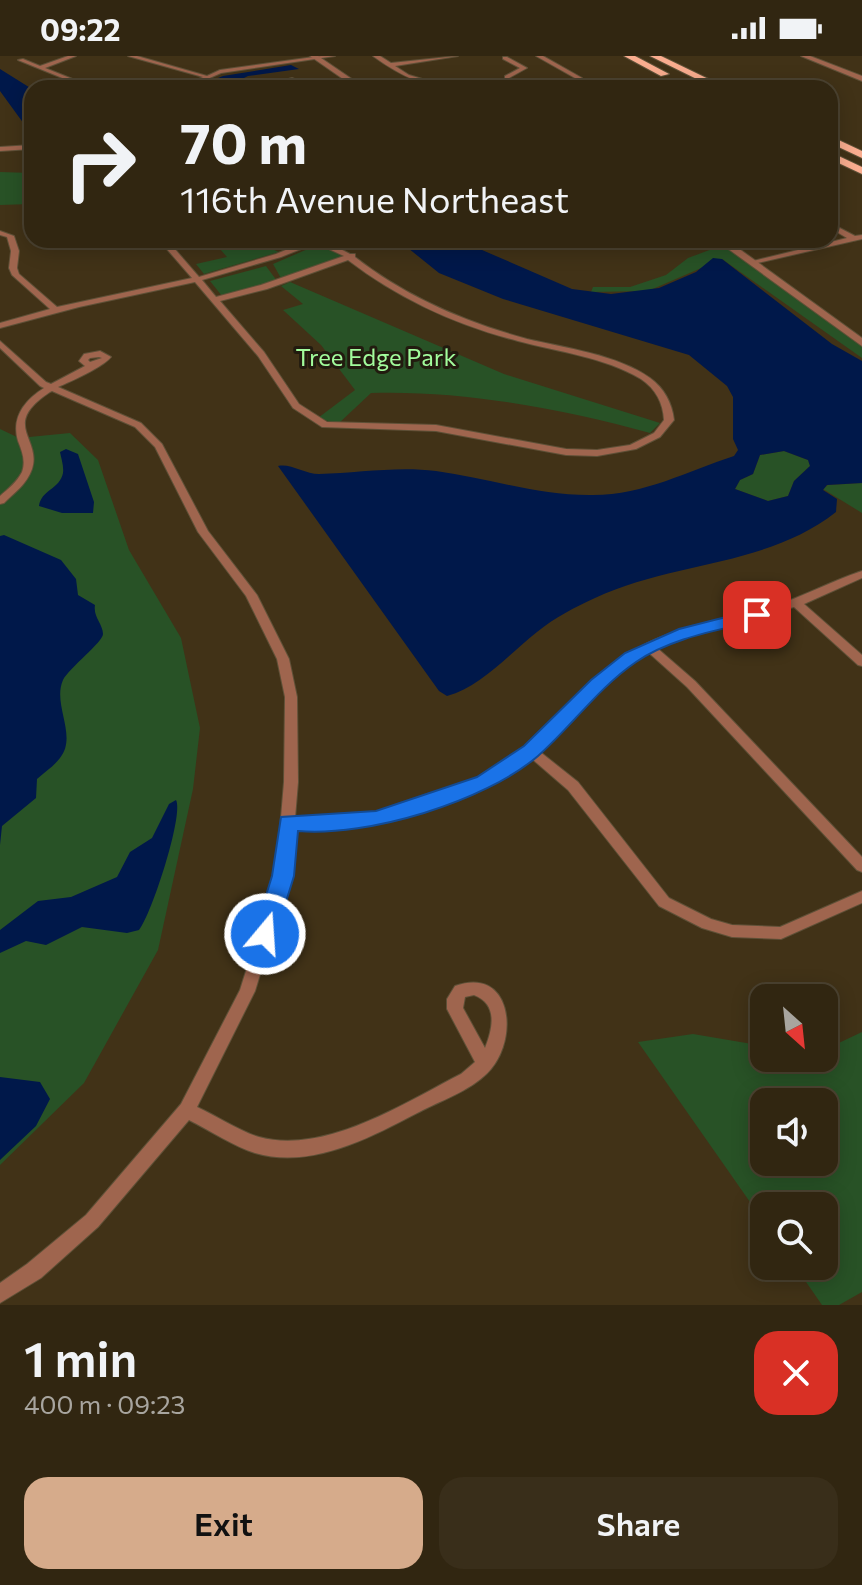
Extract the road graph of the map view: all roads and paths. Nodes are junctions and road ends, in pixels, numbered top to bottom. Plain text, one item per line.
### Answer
1 (73, 56) edge
2 (131, 56) edge
3 (332, 56) edge
4 (376, 56) edge
5 (455, 56) edge
6 (539, 56) edge
7 (628, 56) edge
8 (654, 56) edge
9 (804, 56) edge
10 (310, 57) edge
11 (505, 58) dead end
12 (21, 60) dead end
13 (388, 65) junction
14 (42, 67) junction
15 (204, 76) junction
16 (507, 77) dead end
17 (862, 79) edge
18 (68, 80) edge
19 (197, 80) edge
20 (341, 80) edge
21 (419, 80) edge
22 (576, 80) edge
23 (678, 80) edge
24 (705, 80) edge
25 (838, 143) edge
26 (24, 148) edge
27 (0, 149) edge
28 (862, 155) edge
29 (838, 159) edge
30 (862, 171) edge
31 (838, 229) edge
32 (0, 233) edge
33 (858, 238) edge
34 (838, 243) edge
35 (170, 248) edge
36 (297, 248) edge
37 (334, 248) edge
38 (735, 248) edge
39 (742, 248) edge
40 (815, 248) edge
41 (352, 256) junction
42 (759, 261) junction
43 (197, 279) junction
44 (214, 300) junction
45 (54, 309) junction
46 (0, 326) edge
47 (862, 333) edge
48 (0, 343) edge
49 (862, 343) edge
50 (93, 365) dead end
51 (52, 389) junction
52 (0, 501) edge
53 (862, 574) edge
54 (796, 603) junction
55 (649, 647) junction
56 (862, 662) edge
57 (531, 751) junction
58 (288, 823) junction
59 (862, 866) edge
60 (862, 897) edge
61 (485, 1064) dead end
62 (187, 1110) junction
63 (0, 1294) edge

1 - 14 street
2 - 15 street
3 - 10 street
4 - 13 street
5 - 13 street
6 - 22 street
7 - 23 highway
8 - 24 highway
9 - 17 street
10 - 15 street
10 - 20 street
11 - 16 street
12 - 14 street
13 - 21 street
14 - 18 street
15 - 19 street
25 - 28 highway
26 - 27 street
29 - 30 highway
31 - 33 street
32 - 45 street
33 - 34 street
35 - 43 street
36 - 43 street
37 - 41 street
38 - 42 street
39 - 42 street
40 - 42 street
41 - 44 street
41 - 44 street
42 - 47 street
42 - 49 street
43 - 44 street
43 - 45 street
45 - 46 street
48 - 51 street
50 - 51 street
51 - 52 street
51 - 58 street
53 - 54 street
54 - 55 street
54 - 56 street
55 - 57 street
55 - 59 street
57 - 58 street
57 - 60 street
58 - 62 street
61 - 62 street
62 - 63 street

